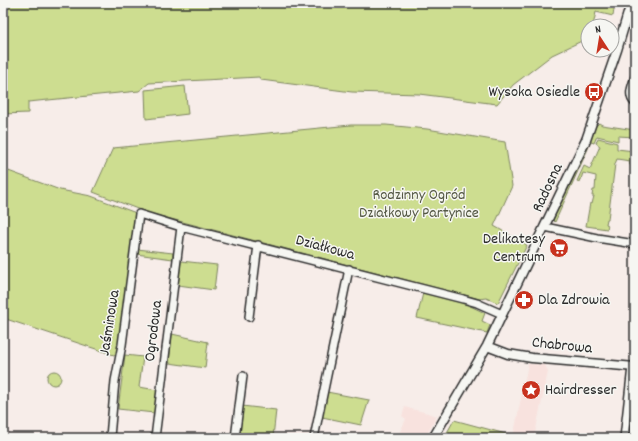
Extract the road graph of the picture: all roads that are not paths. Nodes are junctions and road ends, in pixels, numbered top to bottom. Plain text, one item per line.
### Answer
1 (631, 3) edge
2 (635, 77) edge
3 (635, 103) edge
4 (139, 214) joint
5 (182, 227) junction
6 (545, 227) junction
7 (635, 244) edge
8 (258, 245) junction
9 (349, 269) junction
10 (502, 314) junction
11 (249, 317) dead end
12 (487, 346) junction
13 (633, 367) edge
14 (243, 376) dead end
15 (113, 437) edge
16 (155, 438) edge
17 (235, 438) edge
18 (314, 438) edge
19 (433, 438) edge
20 (624, 438) edge

1 - 6 street, Radosna
2 - 3 street
4 - 5 street, Działkowa
4 - 15 street, Jaśminowa
5 - 8 street, Działkowa
5 - 16 street, Ogrodowa
6 - 7 street
6 - 10 street, Radosna
8 - 9 street, Działkowa
8 - 11 street
9 - 10 street, Działkowa
9 - 18 street
10 - 12 street, Radosna
12 - 13 street, Chabrowa
12 - 19 street, Radosna
13 - 20 street
14 - 17 street

